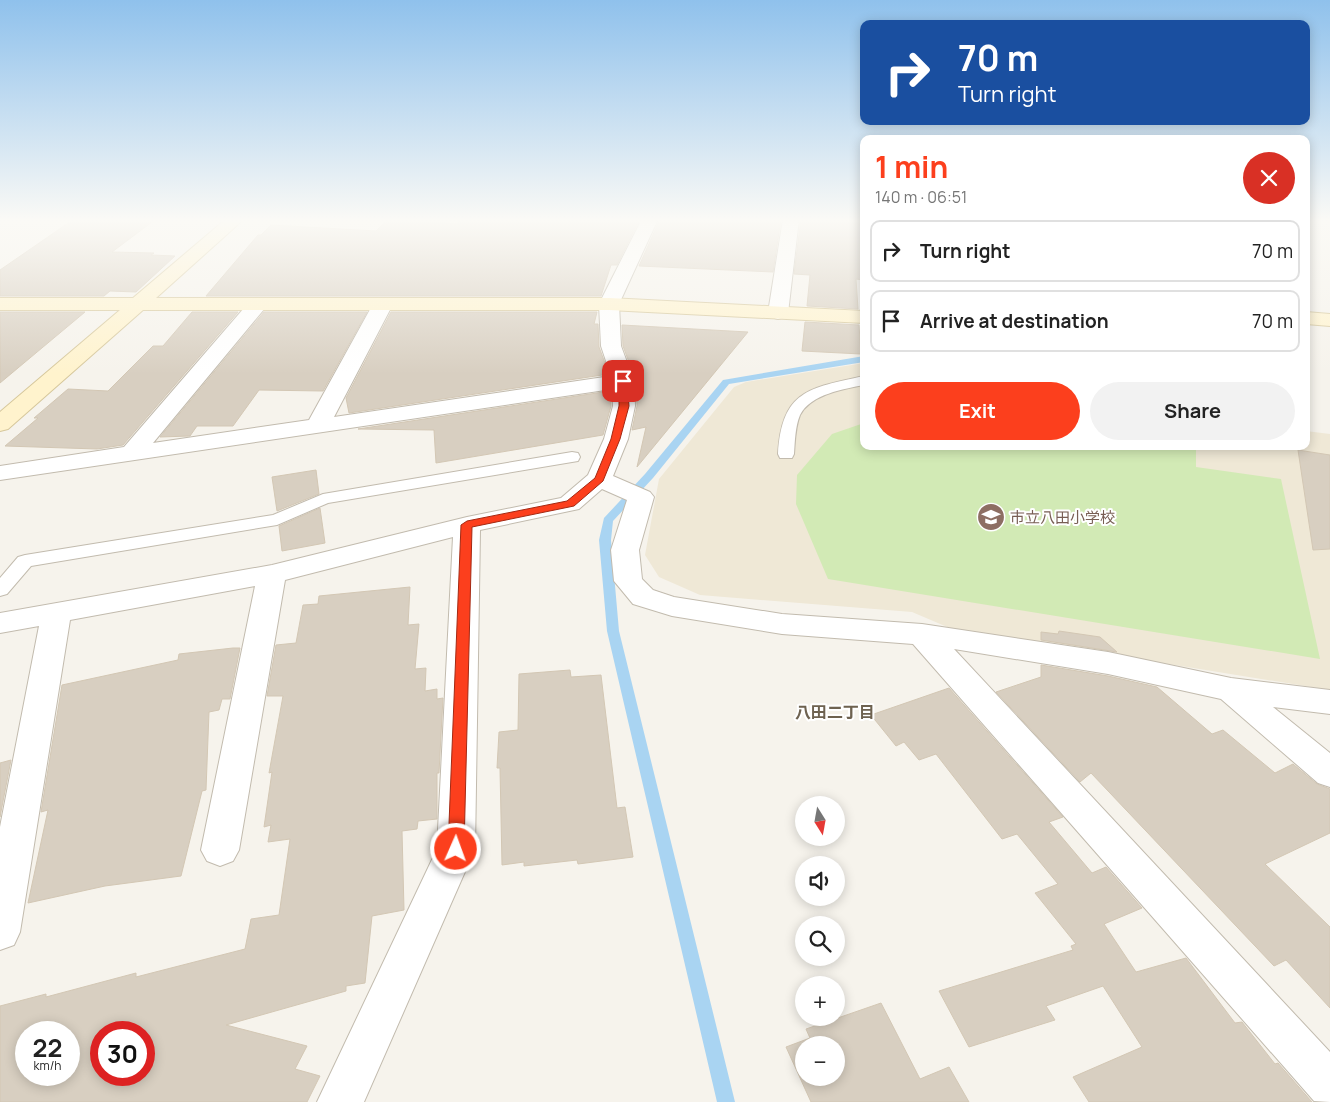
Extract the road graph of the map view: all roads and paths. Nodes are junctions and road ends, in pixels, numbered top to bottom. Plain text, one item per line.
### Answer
1 (178, 270) edge
2 (625, 270) edge
3 (784, 270) edge
4 (0, 304) edge
5 (140, 304) junction
6 (258, 304) junction
7 (383, 304) junction
8 (609, 304) junction
9 (778, 313) junction
10 (860, 317) edge
11 (1310, 318) edge
12 (1330, 320) edge
13 (623, 381) junction
14 (860, 381) edge
15 (0, 424) edge
16 (317, 426) junction
17 (132, 454) junction
18 (786, 454) dead end
19 (572, 457) dead end
20 (0, 473) edge
21 (619, 488) junction
22 (467, 525) junction
23 (272, 574) junction
24 (0, 590) edge
25 (56, 613) junction
26 (0, 623) edge
27 (922, 634) junction
28 (1231, 690) junction
29 (1330, 702) edge
30 (1330, 773) edge
31 (220, 850) dead end
32 (0, 932) edge
33 (1330, 1085) edge
34 (340, 1102) edge

1 - 5 street
2 - 8 street
3 - 9 street
4 - 5 street
5 - 6 street
5 - 15 street
6 - 7 street
6 - 17 street
7 - 8 street
7 - 16 street
8 - 9 street
8 - 13 street
9 - 10 street
11 - 12 street
13 - 16 street
13 - 21 street
14 - 18 lane
16 - 17 street
17 - 20 street
19 - 24 lane
21 - 22 street
21 - 27 street
22 - 23 street
22 - 34 street
23 - 25 street
23 - 31 street
25 - 26 street
25 - 32 street
27 - 28 street
27 - 33 street
28 - 29 street
28 - 30 street

